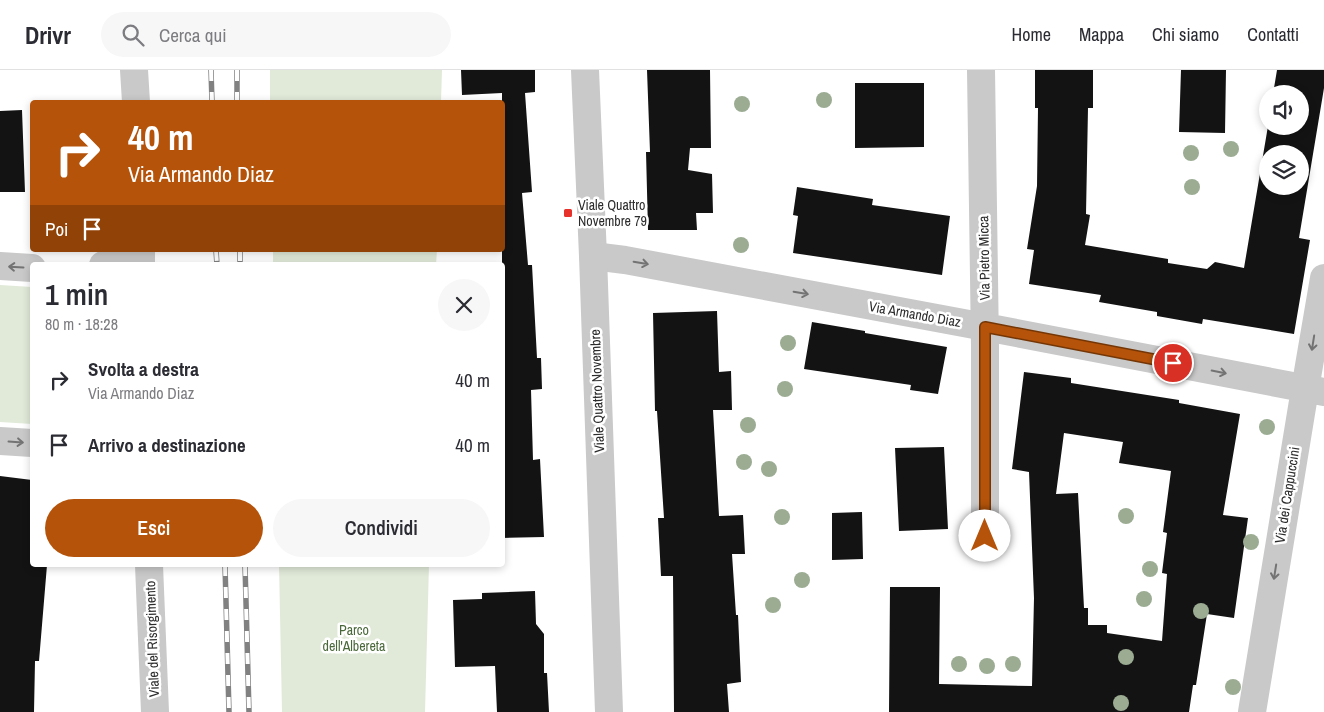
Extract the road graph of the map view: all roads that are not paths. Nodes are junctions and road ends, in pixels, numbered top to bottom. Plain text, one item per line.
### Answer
1 (134, 70) edge
2 (585, 70) edge
3 (981, 70) edge
4 (136, 100) edge
5 (123, 252) edge
6 (593, 256) junction
7 (109, 262) edge
8 (0, 266) edge
9 (30, 268) edge
10 (1324, 278) edge
11 (985, 327) junction
12 (1314, 390) edge
13 (0, 441) edge
14 (30, 443) edge
15 (985, 536) dead end
16 (138, 567) edge
17 (149, 567) edge
18 (151, 610) junction
19 (155, 712) edge
20 (609, 712) edge
21 (1252, 712) edge

1 - 4 street
2 - 6 street, Viale Quattro Novembre
3 - 11 street, Via Pietro Micca
5 - 7 street
6 -> 11 street, Via Armando Diaz
6 - 20 street, Viale Quattro Novembre
9 -> 8 street
10 -> 12 street, Via dei Cappuccini
11 -> 12 street, Via Armando Diaz
11 - 15 street, Via Pietro Micca
12 -> 21 street, Via dei Cappuccini
13 -> 14 street
16 - 18 street
17 - 18 street, Viale del Risorgimento
18 - 19 street, Viale del Risorgimento

